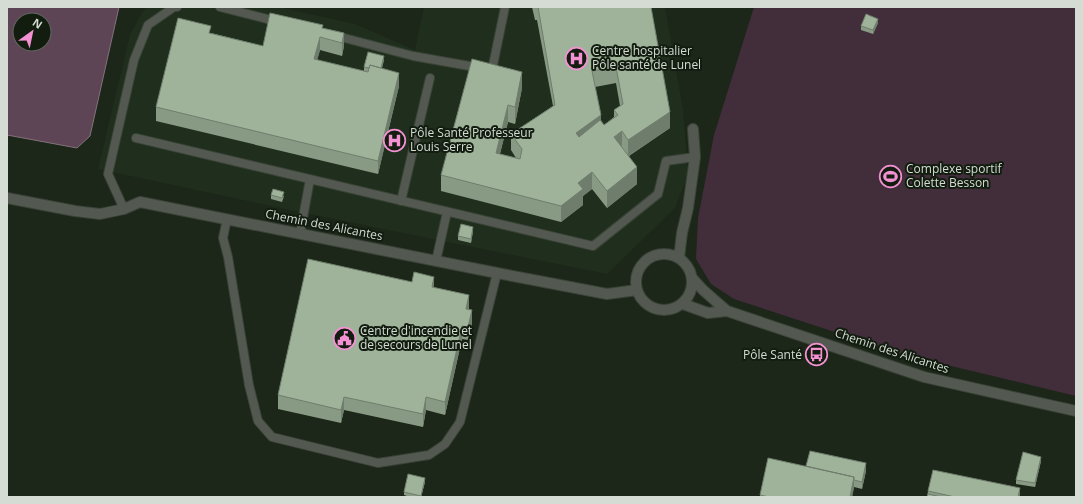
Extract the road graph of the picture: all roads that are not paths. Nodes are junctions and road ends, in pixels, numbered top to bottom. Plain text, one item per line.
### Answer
1 (177, 7) edge
2 (220, 7) edge
3 (506, 7) edge
4 (290, 24) edge
5 (329, 34) edge
6 (430, 78) dead end
7 (693, 129) dead end
8 (136, 138) dead end
9 (695, 157) junction
10 (310, 179) junction
11 (7, 198) edge
12 (401, 201) junction
13 (124, 209) junction
14 (447, 212) junction
15 (226, 220) junction
16 (300, 234) junction
17 (679, 258) junction
18 (436, 261) junction
19 (497, 273) junction
20 (693, 279) junction
21 (637, 290) junction
22 (683, 304) junction
23 (727, 311) junction
24 (1076, 411) edge

1 - 13 lane
2 - 4 lane
3 - 5 lane
6 - 12 lane
7 - 9 street
8 - 10 lane
9 - 14 lane
9 - 17 street
10 - 12 lane
10 - 16 lane
11 - 13 street, Chemin des Alicantes
12 - 14 lane
13 - 15 street, Chemin des Alicantes
14 - 18 lane
15 - 16 street, Chemin des Alicantes
15 - 19 lane
16 - 18 street, Chemin des Alicantes
17 - 20 street
17 - 21 street
18 - 19 street, Chemin des Alicantes
19 - 21 street, Chemin des Alicantes
20 - 22 street
20 - 23 street, Chemin des Alicantes
21 - 22 street
22 - 23 street, Chemin des Alicantes
23 - 24 street, Chemin des Alicantes

